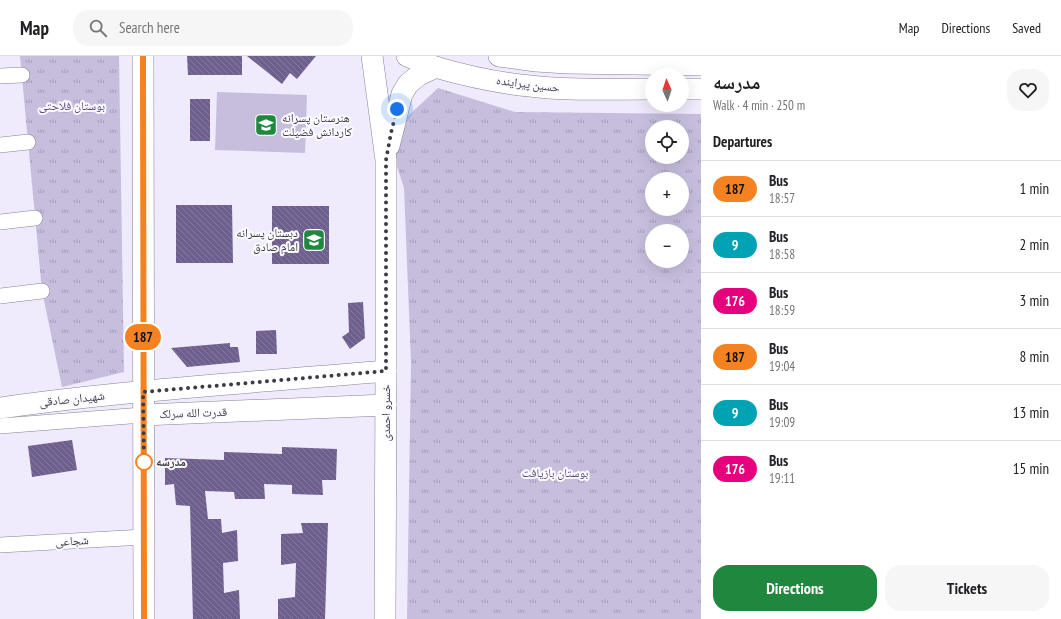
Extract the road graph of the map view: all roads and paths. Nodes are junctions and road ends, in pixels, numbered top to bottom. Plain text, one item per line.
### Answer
1 (143, 56) edge
2 (372, 56) edge
3 (407, 56) edge
4 (499, 56) edge
5 (701, 64) edge
6 (436, 67) junction
7 (22, 75) dead end
8 (0, 76) edge
9 (645, 89) edge
10 (689, 89) edge
11 (701, 89) edge
12 (28, 142) dead end
13 (0, 145) edge
14 (386, 160) junction
15 (35, 218) dead end
16 (0, 222) edge
17 (42, 290) dead end
18 (0, 296) edge
19 (386, 371) junction
20 (143, 392) junction
21 (386, 405) junction
22 (0, 408) edge
23 (143, 415) junction
24 (0, 426) edge
25 (144, 537) junction
26 (0, 545) edge
27 (144, 619) edge
28 (385, 619) edge

1 - 20 street
2 - 14 street
3 - 6 street, حسین پیراینده
4 - 5 street, حسین پیراینده
6 - 9 street, حسین پیراینده
6 - 14 street
7 - 8 street
10 - 11 street
12 - 13 street
14 - 19 street, خسرو احمدی
15 - 16 street
17 - 18 street
19 - 20 street, قدرت الله سرلک
19 - 21 street, خسرو احمدی
20 - 22 street, شهیدان صادقی
20 - 23 street
21 - 23 street, قدرت الله سرلک
21 - 28 street, خسرو احمدی
23 - 24 street, قدرت الله سرلک
23 - 25 street
25 - 26 street, شجاعی
25 - 27 street

